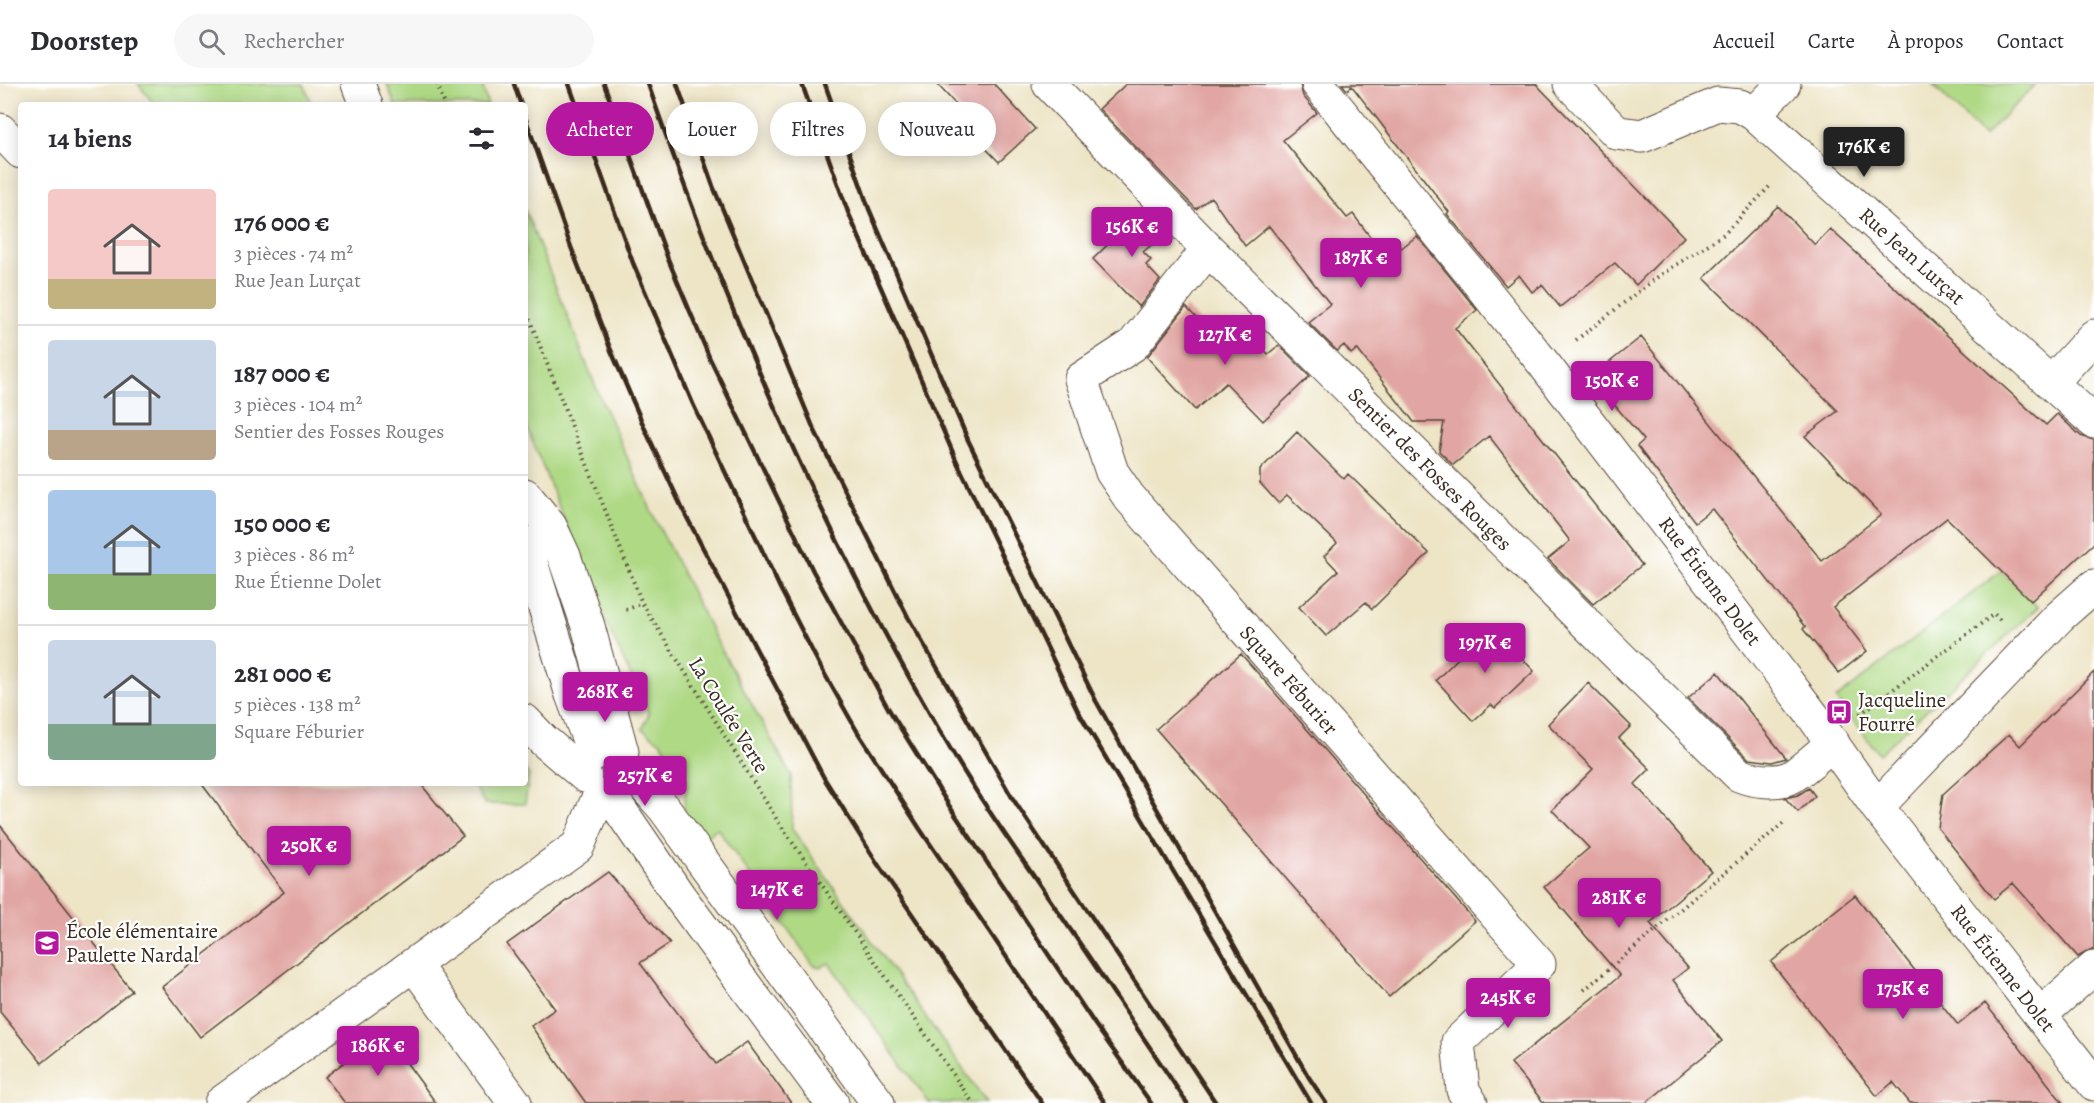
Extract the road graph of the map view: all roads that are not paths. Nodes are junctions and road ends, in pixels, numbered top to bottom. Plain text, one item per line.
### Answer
1 (358, 84) edge
2 (1049, 84) edge
3 (1318, 84) edge
4 (1570, 84) edge
5 (1784, 84) edge
6 (365, 102) edge
7 (1754, 114) junction
8 (0, 130) edge
9 (18, 150) edge
10 (1208, 249) junction
11 (2094, 336) edge
12 (2051, 382) junction
13 (2094, 422) edge
14 (528, 499) edge
15 (528, 553) edge
16 (2094, 586) edge
17 (528, 724) edge
18 (1833, 744) junction
19 (607, 775) junction
20 (1877, 807) junction
21 (414, 965) junction
22 (2094, 968) edge
23 (2040, 1015) junction
24 (2094, 1084) edge
25 (221, 1103) edge
26 (515, 1103) edge
27 (832, 1103) edge
28 (878, 1103) edge
29 (1471, 1103) edge

1 - 6 street
2 - 10 street, Sentier des Fosses Rouges
3 - 18 street, Rue Étienne Dolet
4 - 7 street, Rue Jean Lurçat
5 - 7 street
7 - 12 street, Rue Jean Lurçat
8 - 9 street
10 - 18 street, Sentier des Fosses Rouges
10 - 29 street, Square Féburier
11 - 12 street
12 - 13 street, Rue Jean Lurçat
14 - 19 street
15 - 19 street
16 - 20 street
17 - 19 street
18 - 20 street, Rue Étienne Dolet
19 - 21 street
19 - 27 street
19 - 28 street
20 - 23 street, Rue Étienne Dolet
21 - 25 street
21 - 26 street
22 - 23 street
23 - 24 street, Rue Étienne Dolet

